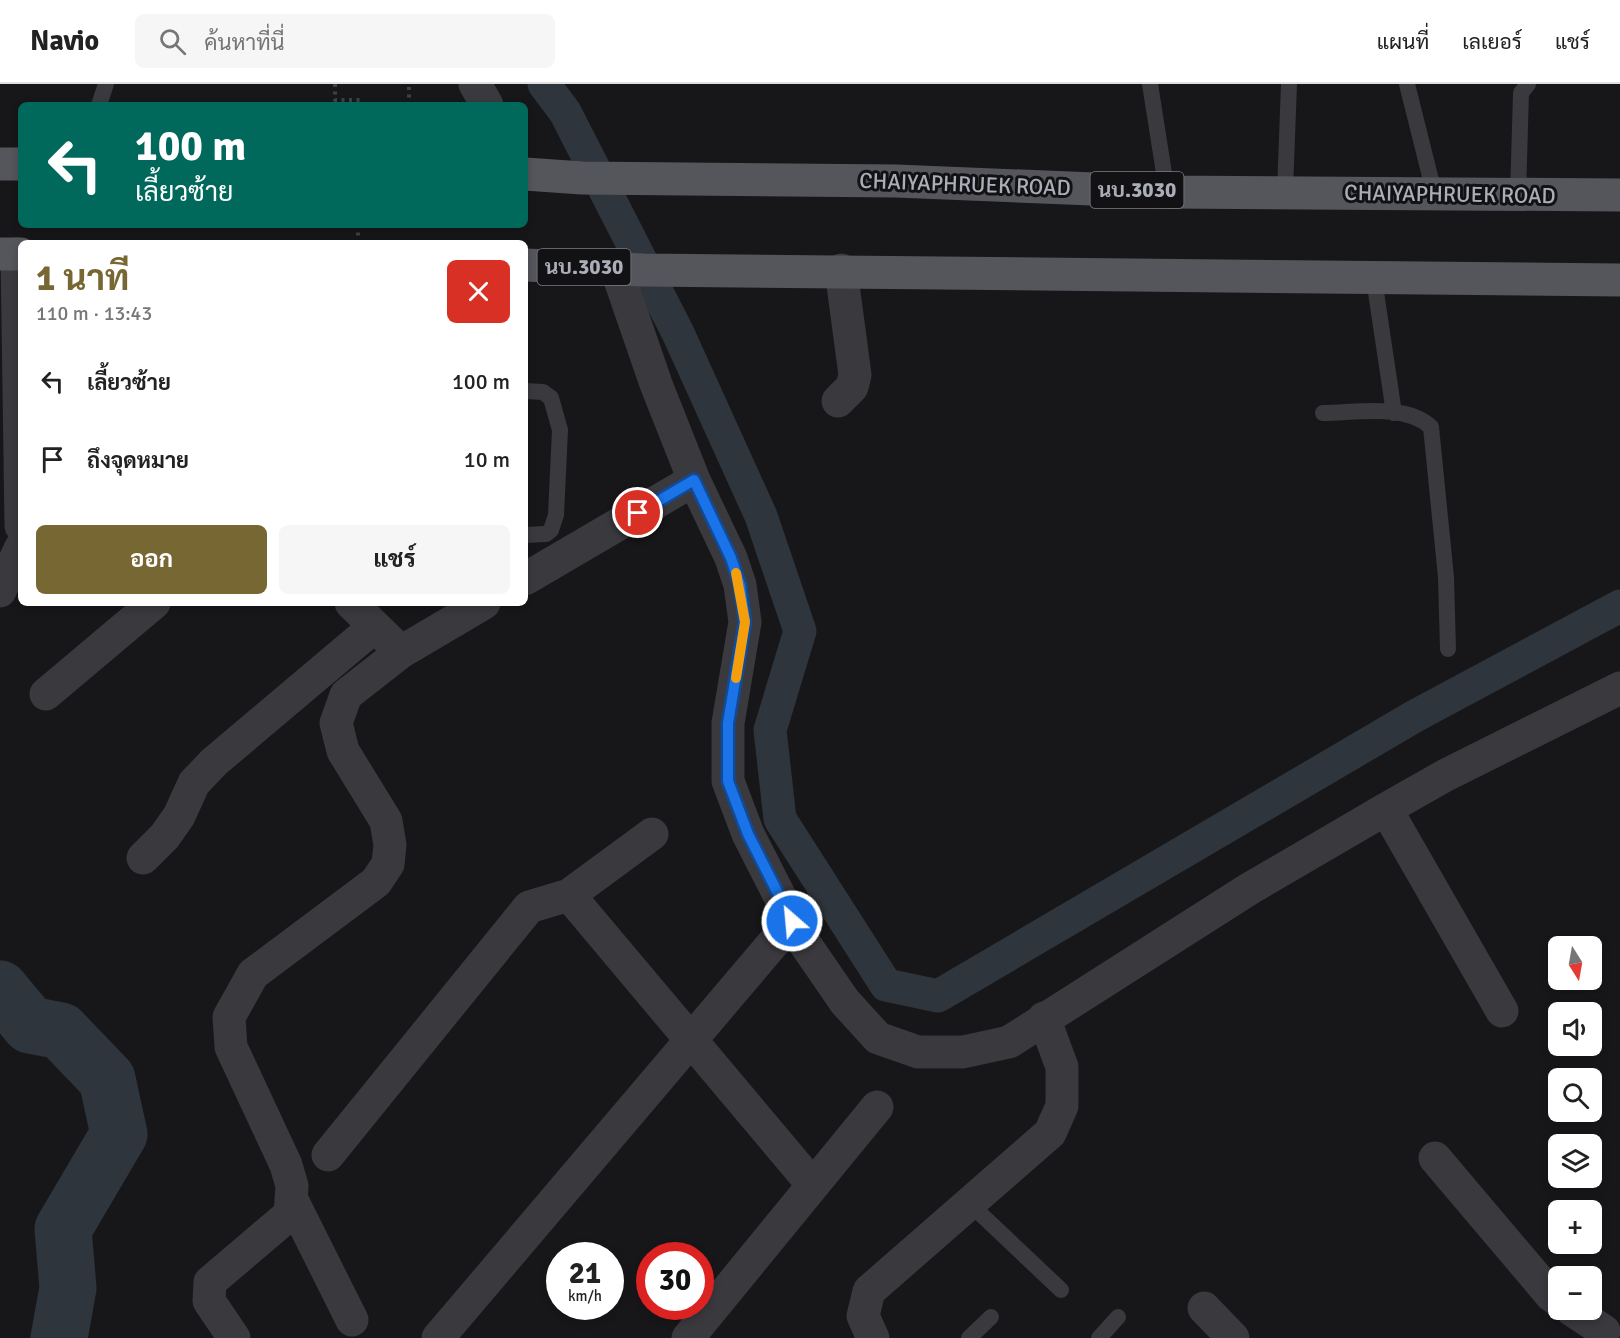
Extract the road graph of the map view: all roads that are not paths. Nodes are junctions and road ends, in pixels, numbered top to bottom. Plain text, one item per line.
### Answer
1 (106, 84) edge
2 (475, 84) edge
3 (1150, 84) edge
4 (1289, 84) edge
5 (1407, 84) edge
6 (1528, 84) edge
7 (100, 102) edge
8 (485, 102) edge
9 (0, 164) edge
10 (18, 164) edge
11 (528, 174) edge
12 (1285, 191) junction
13 (1167, 192) junction
14 (1518, 195) junction
15 (1620, 195) edge
16 (1435, 196) junction
17 (13, 254) edge
18 (528, 266) edge
19 (630, 269) junction
20 (841, 270) junction
21 (1374, 279) junction
22 (1620, 280) edge
23 (528, 390) edge
24 (838, 401) dead end
25 (1323, 413) dead end
26 (1394, 413) junction
27 (18, 424) edge
28 (694, 480) junction
29 (528, 535) edge
30 (18, 553) edge
31 (528, 577) edge
32 (0, 591) edge
33 (150, 606) edge
34 (354, 606) edge
35 (479, 606) edge
36 (374, 627) junction
37 (1448, 649) dead end
38 (401, 652) junction
39 (1620, 688) edge
40 (46, 694) dead end
41 (1386, 809) junction
42 (652, 834) dead end
43 (143, 858) dead end
44 (568, 895) junction
45 (792, 921) junction
46 (1502, 1011) dead end
47 (1044, 1018) junction
48 (691, 1040) junction
49 (877, 1107) dead end
50 (328, 1155) dead end
51 (1435, 1158) dead end
52 (812, 1184) junction
53 (291, 1198) junction
54 (969, 1203) junction
55 (1061, 1290) dead end
56 (1548, 1291) edge
57 (1204, 1308) dead end
58 (991, 1317) dead end
59 (1118, 1317) dead end
60 (352, 1320) dead end
61 (234, 1338) edge
62 (438, 1338) edge
63 (688, 1338) edge
64 (873, 1338) edge
65 (969, 1338) edge
66 (1099, 1338) edge
67 (1233, 1338) edge

1 - 7 lane
2 - 8 street
3 - 13 lane
4 - 12 lane
5 - 16 lane
6 - 14 lane
9 - 10 main road
11 - 13 main road, CHAIYAPHRUEK ROAD / นบ.3030
12 - 13 main road, CHAIYAPHRUEK ROAD / นบ.3030
12 - 16 main road, CHAIYAPHRUEK ROAD / นบ.3030
14 - 15 main road, CHAIYAPHRUEK ROAD / นบ.3030
14 - 16 main road, CHAIYAPHRUEK ROAD / นบ.3030
17 - 27 street
18 - 19 main road, นบ.3030
19 - 20 main road, นบ.3030
19 - 28 street
20 - 21 main road, นบ.3030
20 - 24 street
21 - 22 main road, นบ.3030
21 - 26 lane
23 - 29 lane
25 - 26 lane
26 - 37 lane
28 - 31 street
28 - 45 street
30 - 32 street
33 - 40 street
34 - 36 street
35 - 38 street
36 - 38 street
36 - 43 street
38 - 53 street
39 - 41 street
41 - 46 street
41 - 47 street
42 - 44 street
44 - 48 street
44 - 50 street
45 - 47 street
45 - 48 street
47 - 54 street
48 - 52 street
48 - 62 street
49 - 52 street
51 - 56 street
52 - 63 street
53 - 60 street
53 - 61 street
54 - 55 lane
54 - 64 street
57 - 67 street
58 - 65 lane
59 - 66 lane

